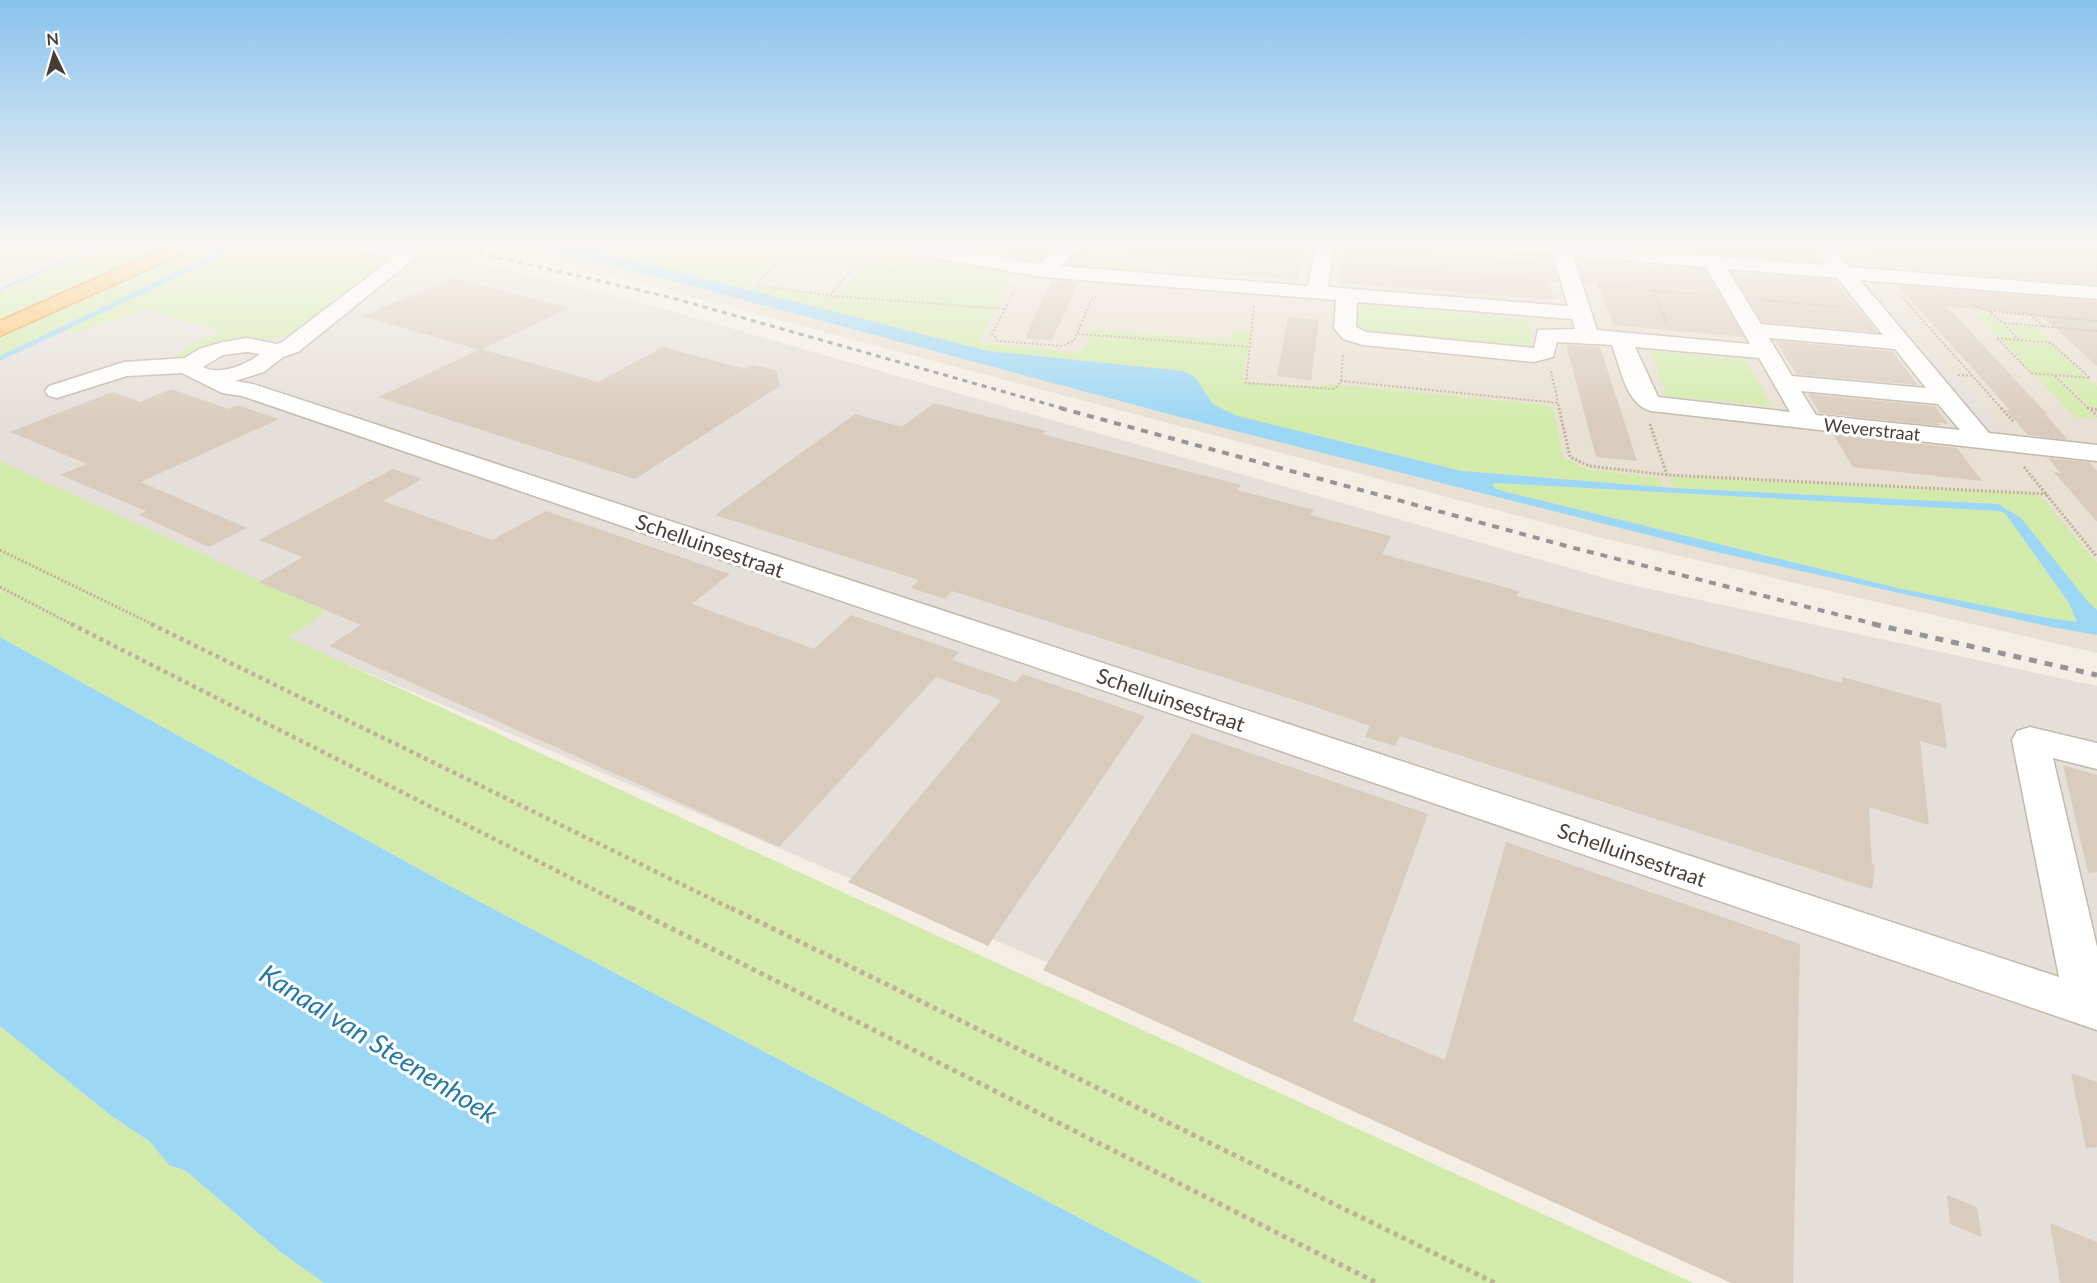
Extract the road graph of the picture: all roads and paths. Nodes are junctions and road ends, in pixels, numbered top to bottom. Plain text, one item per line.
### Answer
1 (1346, 303) edge
2 (23, 304) edge
3 (56, 304) edge
4 (346, 304) edge
5 (941, 304) edge
6 (1009, 304) edge
7 (1090, 304) edge
8 (1240, 304) edge
9 (1319, 304) edge
10 (1366, 304) edge
11 (1577, 304) edge
12 (1659, 304) edge
13 (1740, 304) edge
14 (1810, 304) edge
15 (1870, 304) edge
16 (1904, 304) edge
17 (1970, 304) dead end
18 (1254, 306) junction
19 (1005, 309) junction
20 (1874, 309) junction
21 (1989, 311) junction
22 (1580, 313) junction
23 (0, 314) edge
24 (2031, 315) junction
25 (2097, 321) edge
26 (2003, 323) junction
27 (2044, 327) junction
28 (0, 329) edge
29 (1756, 330) junction
30 (2097, 331) edge
31 (1078, 334) junction
32 (1588, 336) junction
33 (1621, 339) junction
34 (2020, 340) junction
35 (1901, 343) junction
36 (1676, 344) junction
37 (1251, 347) junction
38 (268, 350) junction
39 (1767, 352) junction
40 (1541, 354) junction
41 (1846, 366) dead end
42 (200, 370) junction
43 (2055, 376) junction
44 (248, 379) junction
45 (1784, 382) junction
46 (1863, 389) junction
47 (57, 391) dead end
48 (1944, 397) junction
49 (1648, 402) junction
50 (1558, 403) junction
51 (2090, 410) junction
52 (2097, 410) edge
53 (2097, 416) edge
54 (1808, 422) junction
55 (2002, 437) junction
56 (2097, 453) edge
57 (1667, 475) junction
58 (2047, 494) junction
59 (0, 550) edge
60 (2097, 557) edge
61 (0, 587) edge
62 (2097, 756) edge
63 (2092, 1009) edge
64 (1377, 1283) edge
65 (1495, 1283) edge

1 - 40 street
2 - 23 highway
3 - 28 highway
4 - 38 street
5 - 19 path
6 - 19 path
7 - 31 path
8 - 18 street
9 - 18 street
10 - 22 street
11 - 22 street
12 - 36 path
13 - 29 street
14 - 20 path
15 - 20 street
16 - 55 path
17 - 21 path
18 - 37 path
19 - 31 path
20 - 35 street
21 - 24 path
21 - 26 path
22 - 32 street
24 - 25 path
24 - 27 path
26 - 27 path
26 - 34 path
27 - 30 path
29 - 35 street
29 - 39 street
31 - 37 path
32 - 33 street
32 - 40 street
33 - 36 street
33 - 49 street
34 - 43 path
34 - 43 path
35 - 48 street
36 - 39 street
37 - 50 path
38 - 42 street
38 - 44 street
39 - 45 street
40 - 50 path
41 - 46 street
42 - 44 street, Schelluinsestraat
42 - 47 street
43 - 51 path
44 - 63 street, Schelluinsestraat
45 - 46 street
45 - 54 street
46 - 48 street
48 - 55 street
49 - 54 street, Weverstraat
49 - 57 path
50 - 57 path
51 - 52 path
51 - 53 path
54 - 55 street, Weverstraat
55 - 56 street, Weverstraat
55 - 58 path
57 - 58 path
58 - 60 path
59 - 65 path
61 - 64 path
62 - 63 street

